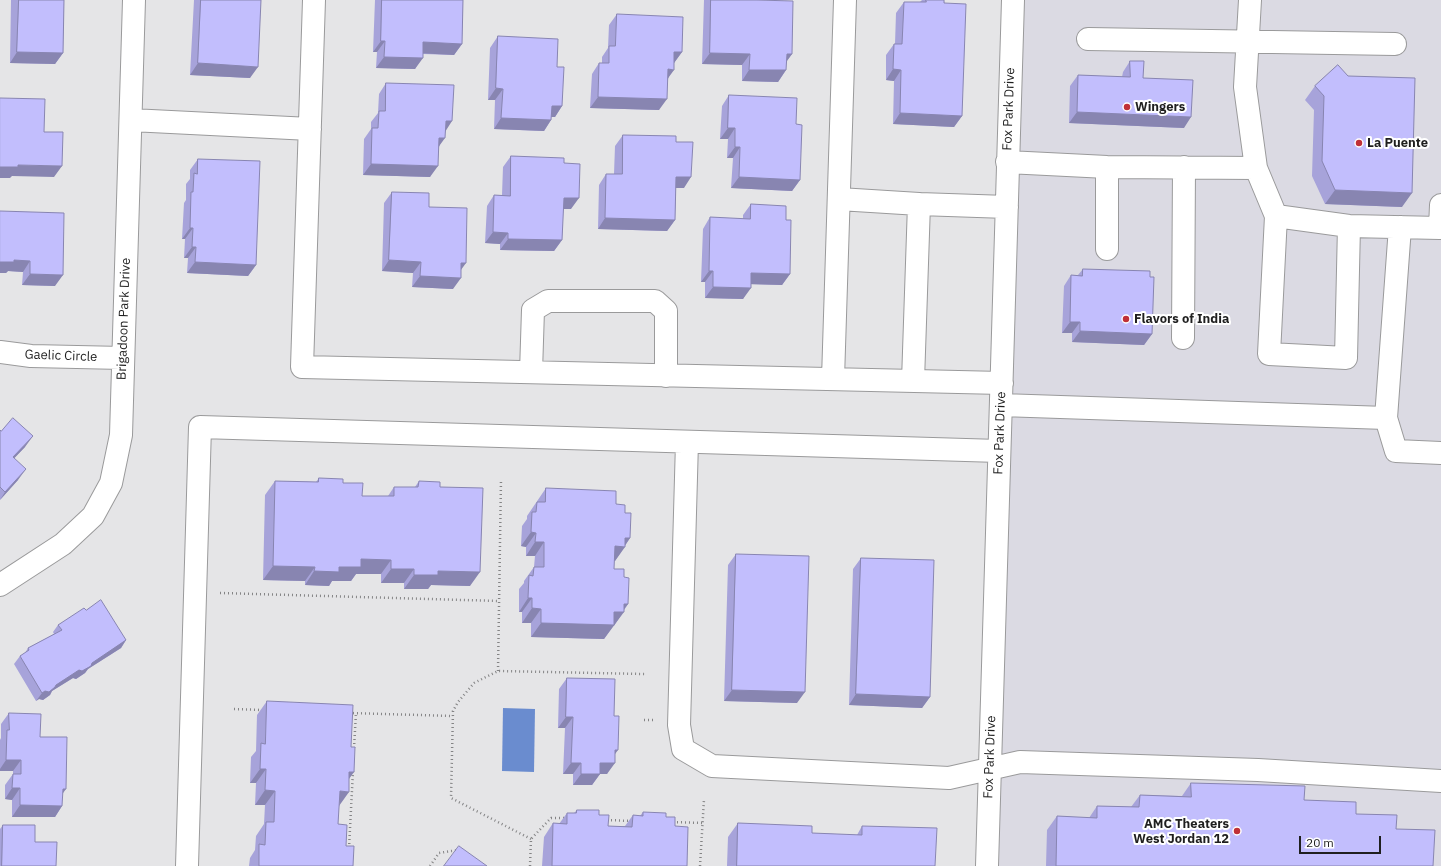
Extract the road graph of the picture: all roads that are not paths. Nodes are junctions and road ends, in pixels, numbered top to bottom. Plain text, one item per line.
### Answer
1 (134, 0) edge
2 (314, 0) edge
3 (845, 0) edge
4 (1013, 0) edge
5 (1250, 0) edge
6 (1088, 39) dead end
7 (1248, 41) junction
8 (1395, 44) dead end
9 (131, 120) junction
10 (310, 129) junction
11 (1007, 162) junction
12 (1107, 167) junction
13 (1184, 167) junction
14 (1256, 168) junction
15 (839, 199) junction
16 (919, 204) junction
17 (1441, 205) edge
18 (1007, 206) junction
19 (1276, 216) junction
20 (1350, 226) junction
21 (1400, 227) junction
22 (1107, 249) dead end
23 (1182, 338) dead end
24 (0, 352) edge
25 (123, 358) junction
26 (531, 372) junction
27 (666, 376) junction
28 (833, 379) junction
29 (913, 381) junction
30 (1002, 383) junction
31 (1001, 404) junction
32 (1386, 418) junction
33 (687, 442) junction
34 (999, 451) junction
35 (1441, 453) edge
36 (0, 585) edge
37 (990, 769) junction
38 (1441, 781) edge
39 (187, 866) edge
40 (987, 866) edge

1 - 9 street, Brigadoon Park Drive
2 - 10 street
3 - 15 street
4 - 11 street, Fox Park Drive
5 - 7 street
6 - 7 street
7 - 8 street
7 - 14 street
9 - 10 street
9 - 25 street, Brigadoon Park Drive
10 - 26 street
11 - 12 street
11 - 18 street, Fox Park Drive
12 - 13 street
12 - 22 street
13 - 14 street
13 - 23 street
14 - 19 street
15 - 16 street
15 - 28 street
16 - 18 street
16 - 29 street
17 - 21 street
18 - 30 street, Fox Park Drive
19 - 20 street
19 - 20 street
20 - 21 street
21 - 32 street
24 - 25 street, Gaelic Circle
25 - 36 street, Brigadoon Park Drive
26 - 27 street
26 - 27 street
27 - 28 street
28 - 29 street
29 - 30 street
30 - 31 street, Fox Park Drive
31 - 32 street
31 - 34 street, Fox Park Drive
32 - 35 street
33 - 34 street
33 - 37 street
33 - 39 street
34 - 37 street, Fox Park Drive
37 - 38 street
37 - 40 street, Fox Park Drive

